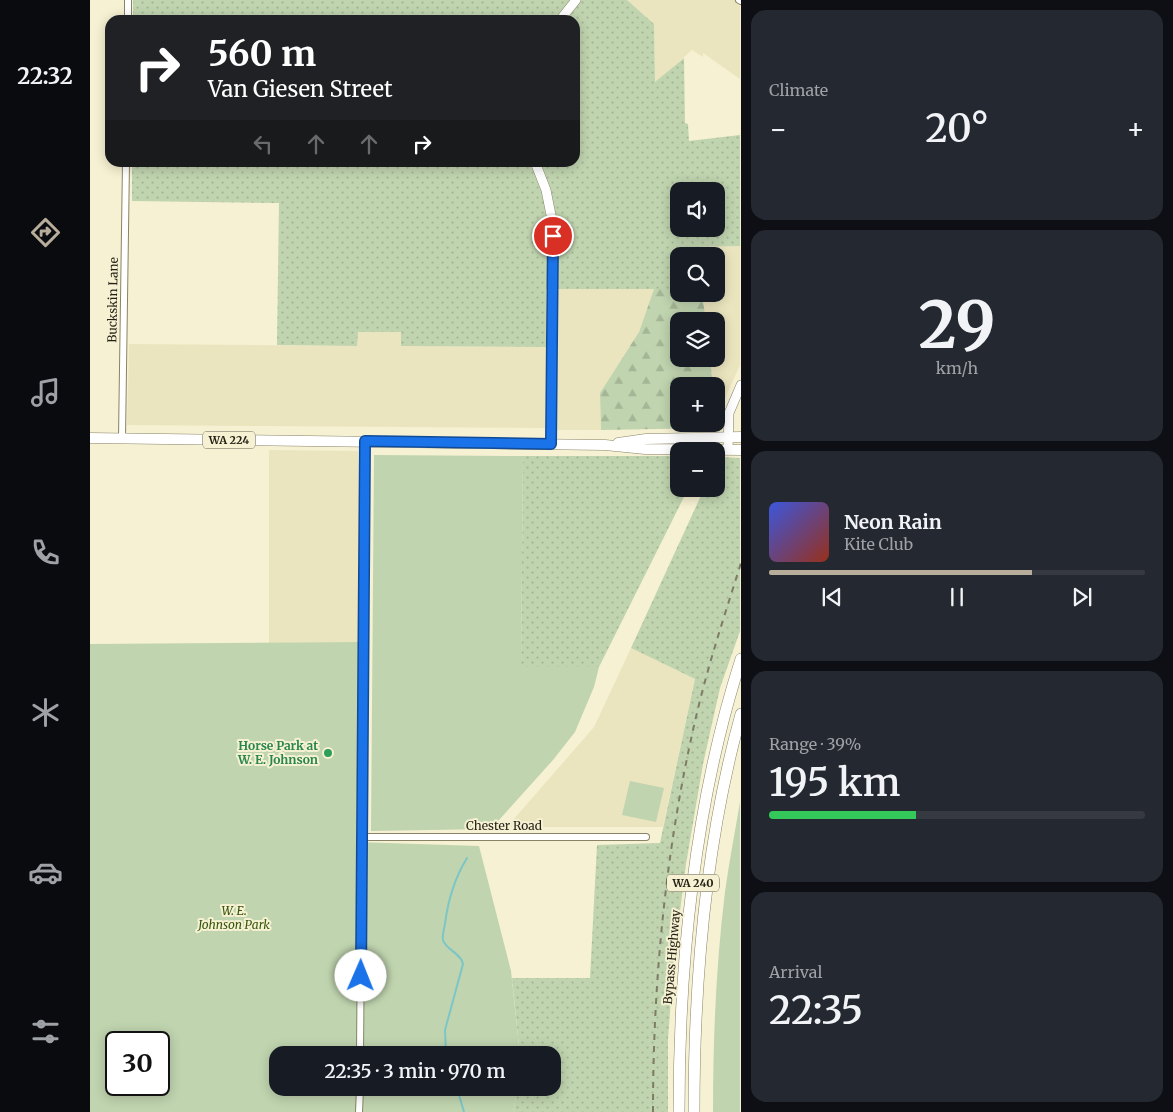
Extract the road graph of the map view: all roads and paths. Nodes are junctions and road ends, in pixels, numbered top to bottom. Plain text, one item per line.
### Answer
1 (128, 0) edge
2 (576, 0) edge
3 (128, 15) edge
4 (564, 15) edge
5 (126, 167) edge
6 (537, 167) edge
7 (740, 385) edge
8 (728, 437) junction
9 (740, 437) edge
10 (92, 438) edge
11 (122, 438) junction
12 (365, 441) junction
13 (551, 444) junction
14 (605, 444) junction
15 (728, 450) junction
16 (740, 450) edge
17 (740, 659) edge
18 (740, 714) edge
19 (363, 837) junction
20 (646, 837) dead end
21 (360, 1046) edge
22 (360, 1096) edge
23 (360, 1112) edge
24 (679, 1112) edge
25 (694, 1112) edge

1 - 3 street
2 - 4 street
5 - 11 street, Buckskin Lane
6 - 13 street
7 - 8 street
8 - 9 main road, WA 224
8 - 14 main road, WA 224
8 - 15 street
10 - 11 main road, WA 224
11 - 12 main road, WA 224
12 - 13 main road, WA 224
12 - 19 street
13 - 14 main road, WA 224
14 - 15 main road, WA 224
15 - 16 main road, WA 224
17 - 24 highway, Bypass Highway / WA 240
18 - 25 highway, WA 240
19 - 20 street, Chester Road
19 - 21 street
22 - 23 street

